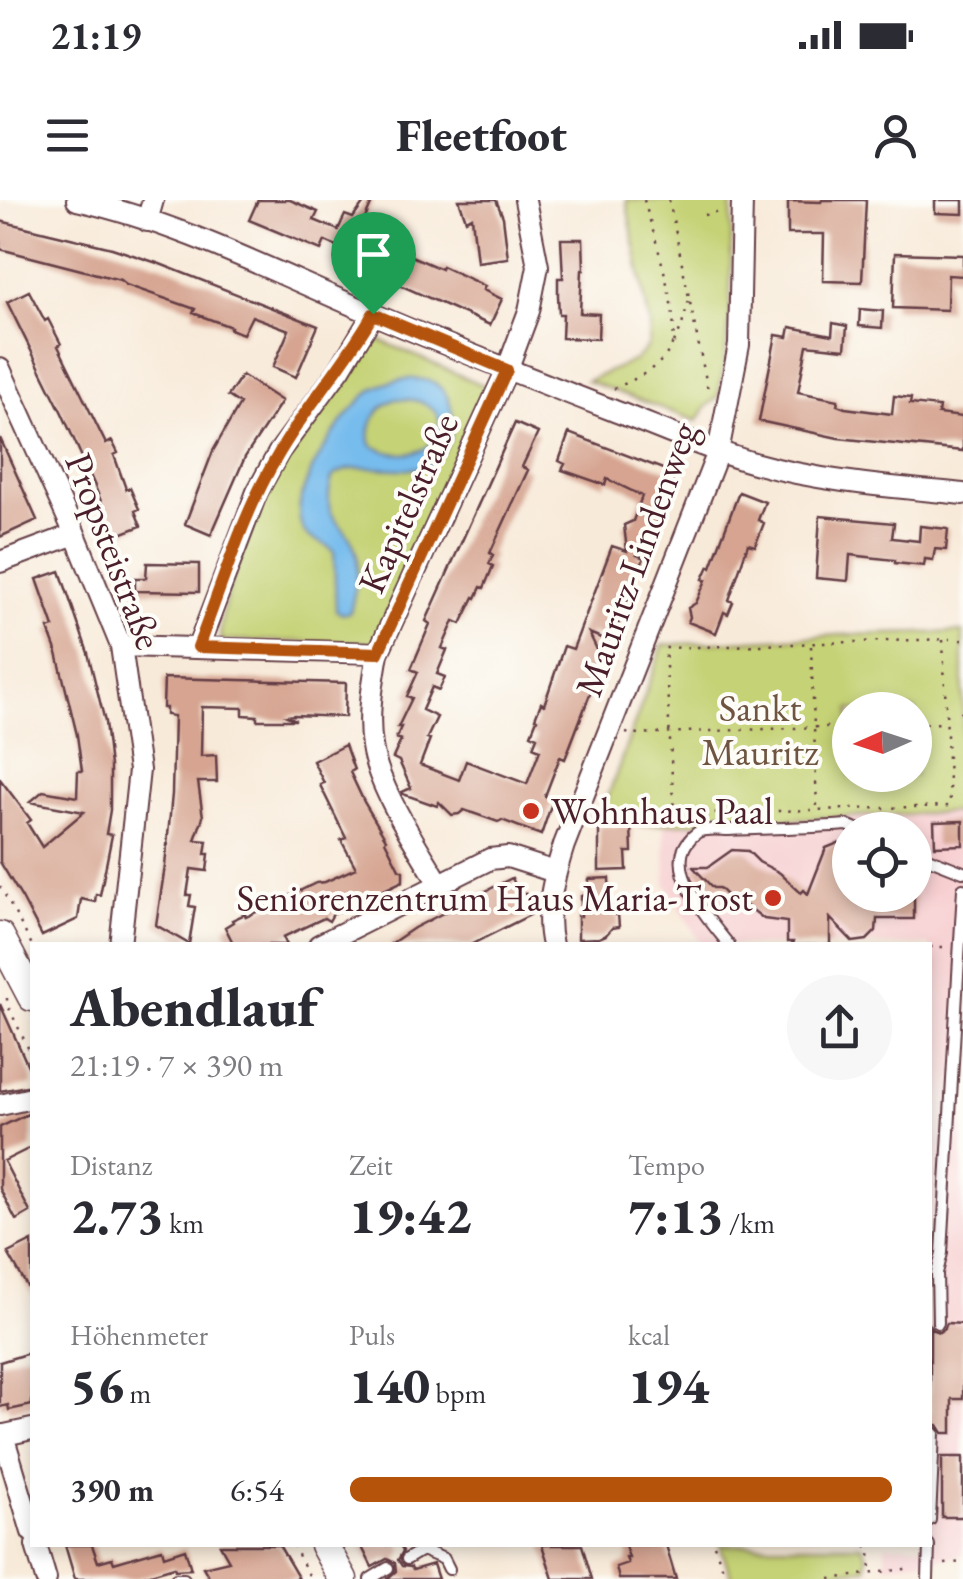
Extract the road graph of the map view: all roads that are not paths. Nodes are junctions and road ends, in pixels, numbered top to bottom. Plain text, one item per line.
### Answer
1 (77, 200) edge
2 (154, 200) edge
3 (525, 200) edge
4 (742, 200) edge
5 (148, 221) junction
6 (373, 314) junction
7 (0, 369) edge
8 (507, 370) junction
9 (718, 452) junction
10 (963, 494) edge
11 (76, 534) junction
12 (0, 562) edge
13 (121, 646) junction
14 (198, 647) junction
15 (378, 653) junction
16 (832, 825) edge
17 (932, 860) edge
18 (555, 872) junction
19 (963, 872) edge
20 (440, 885) junction
21 (963, 890) edge
22 (0, 936) edge
23 (120, 942) edge
24 (325, 942) edge
25 (552, 942) edge
26 (727, 942) edge
27 (20, 994) edge
28 (30, 1098) edge
29 (0, 1106) edge
30 (938, 1323) dead end
31 (30, 1429) edge
32 (934, 1433) dead end
33 (2, 1436) edge
34 (932, 1476) edge
35 (30, 1526) edge
36 (37, 1547) edge
37 (325, 1547) edge
38 (423, 1547) edge
39 (929, 1547) edge
40 (407, 1558) dead end
41 (388, 1568) dead end
42 (450, 1569) dead end
43 (46, 1579) edge
44 (176, 1579) edge
45 (184, 1579) edge
46 (342, 1579) edge
47 (370, 1579) edge
48 (928, 1579) edge

1 - 5 street
2 - 5 street
3 - 8 street, Kapitelstraße
4 - 9 street, Mauritz-Lindenweg
5 - 6 street
6 - 8 street
6 - 14 street
7 - 11 street, Propsteistraße
8 - 9 street
8 - 15 street, Kapitelstraße
9 - 10 street
9 - 18 street, Mauritz-Lindenweg
11 - 12 street
11 - 13 street, Propsteistraße
13 - 14 street
13 - 23 street, Propsteistraße
14 - 15 street
15 - 20 street, Kapitelstraße
16 - 26 lane
17 - 19 lane
18 - 20 street
18 - 25 street, Mauritz-Lindenweg
20 - 24 street
21 - 30 lane
22 - 27 main road
28 - 29 street
31 - 33 street
32 - 34 lane
33 - 35 street
36 - 43 street
37 - 46 main road
38 - 40 lane
38 - 42 lane
39 - 48 lane
41 - 47 lane
44 - 45 lane

